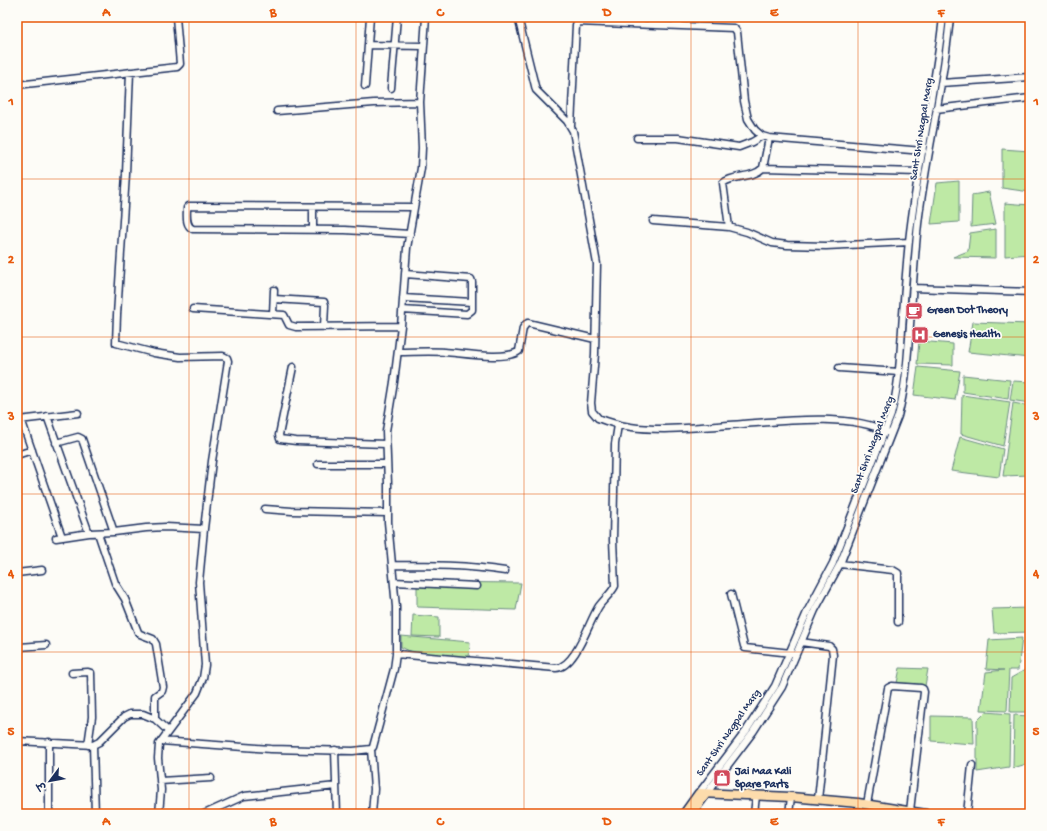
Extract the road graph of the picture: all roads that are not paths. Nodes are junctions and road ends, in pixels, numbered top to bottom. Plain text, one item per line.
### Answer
1 (176, 17) edge
2 (370, 17) edge
3 (397, 17) edge
4 (426, 17) edge
5 (518, 17) edge
6 (943, 17) edge
7 (950, 17) edge
8 (368, 45) junction
9 (395, 46) junction
10 (423, 46) junction
11 (130, 72) junction
12 (1030, 77) edge
13 (941, 83) junction
14 (17, 85) edge
15 (366, 86) dead end
16 (391, 88) dead end
17 (1030, 98) edge
18 (420, 102) junction
19 (936, 109) junction
20 (277, 111) dead end
21 (571, 126) junction
22 (765, 136) junction
23 (637, 138) dead end
24 (923, 152) junction
25 (763, 168) junction
26 (919, 172) junction
27 (313, 207) junction
28 (414, 207) junction
29 (653, 222) dead end
30 (729, 227) junction
31 (313, 229) junction
32 (410, 234) junction
33 (909, 242) junction
34 (405, 274) junction
35 (274, 290) dead end
36 (913, 291) junction
37 (1030, 292) edge
38 (904, 293) junction
39 (403, 298) junction
40 (274, 299) junction
41 (472, 302) junction
42 (193, 309) dead end
43 (402, 310) junction
44 (273, 314) junction
45 (401, 326) junction
46 (324, 327) junction
47 (595, 339) junction
48 (398, 352) junction
49 (293, 367) dead end
50 (839, 368) dead end
51 (899, 372) junction
52 (78, 413) dead end
53 (46, 416) junction
54 (19, 420) edge
55 (618, 425) junction
56 (887, 432) junction
57 (56, 443) junction
58 (386, 444) junction
59 (32, 450) junction
60 (17, 454) edge
61 (318, 464) dead end
62 (387, 464) junction
63 (265, 510) dead end
64 (388, 513) junction
65 (204, 529) junction
66 (98, 532) junction
67 (114, 532) junction
68 (89, 533) junction
69 (840, 564) junction
70 (392, 565) junction
71 (42, 570) dead end
72 (505, 571) dead end
73 (17, 573) edge
74 (394, 582) junction
75 (476, 586) dead end
76 (731, 594) dead end
77 (898, 622) dead end
78 (801, 642) junction
79 (46, 645) dead end
80 (396, 654) junction
81 (792, 654) junction
82 (17, 660) edge
83 (72, 673) dead end
84 (155, 719) junction
85 (168, 731) junction
86 (17, 741) edge
87 (161, 741) junction
88 (49, 742) junction
89 (91, 745) junction
90 (371, 749) junction
91 (335, 750) junction
92 (972, 765) dead end
93 (211, 778) dead end
94 (160, 781) junction
95 (336, 786) junction
96 (702, 794) junction
97 (756, 796) junction
98 (791, 797) junction
99 (818, 800) junction
100 (867, 804) junction
101 (910, 811) junction
102 (17, 814) edge
103 (21, 814) edge
104 (49, 814) edge
105 (95, 814) edge
106 (159, 814) edge
107 (204, 814) edge
108 (337, 814) edge
109 (372, 814) edge
110 (684, 814) edge
111 (691, 814) edge
112 (754, 814) edge
113 (789, 814) edge
114 (926, 814) edge
115 (967, 814) edge

1 - 11 street
2 - 8 street
3 - 9 street
4 - 10 street
5 - 21 street
6 - 24 street, Sant Shri Nagpal Marg
7 - 13 street, Sant Shri Nagpal Marg
8 - 9 street
8 - 15 street
9 - 10 street
9 - 16 street
10 - 18 street
11 - 14 street
11 - 65 street
12 - 13 street
13 - 19 street, Sant Shri Nagpal Marg
17 - 19 street
18 - 20 street
18 - 28 street
19 - 36 street, Sant Shri Nagpal Marg
21 - 22 street
21 - 47 street
22 - 23 street
22 - 24 street
22 - 25 street
24 - 26 street, Sant Shri Nagpal Marg
25 - 26 street
25 - 30 street
26 - 33 street, Sant Shri Nagpal Marg
27 - 28 street
27 - 31 street
27 - 31 street
28 - 32 street
29 - 30 street
30 - 33 street
31 - 32 street
32 - 34 street
33 - 38 street, Sant Shri Nagpal Marg
34 - 39 street
34 - 41 street
35 - 40 street
36 - 37 street
36 - 38 street
36 - 56 street, Sant Shri Nagpal Marg
38 - 51 street, Sant Shri Nagpal Marg
39 - 41 street
39 - 43 street
40 - 44 street
40 - 46 street
41 - 43 street
42 - 44 street
43 - 45 street
44 - 46 street
45 - 46 street
45 - 48 street
47 - 48 street
47 - 55 street
48 - 58 street
49 - 58 street
50 - 51 street
51 - 56 street, Sant Shri Nagpal Marg
52 - 53 street
53 - 54 street
53 - 57 street
54 - 59 street
55 - 56 street
55 - 80 street
56 - 69 street, Sant Shri Nagpal Marg
56 - 81 street, Sant Shri Nagpal Marg
57 - 67 street
57 - 68 street
58 - 62 street
59 - 60 street
59 - 68 street
61 - 62 street
62 - 64 street
63 - 64 street
64 - 70 street
65 - 67 street
65 - 85 street
66 - 67 street
66 - 68 street
66 - 84 street
69 - 77 street
69 - 78 street, Sant Shri Nagpal Marg
70 - 72 street
70 - 74 street
71 - 73 street
74 - 75 street
74 - 80 street
76 - 81 street
78 - 81 street, Sant Shri Nagpal Marg
78 - 99 street
79 - 82 street
80 - 90 street
81 - 96 street, Sant Shri Nagpal Marg
83 - 89 street
84 - 85 street
84 - 89 street
85 - 87 street
86 - 88 street
87 - 91 street
87 - 94 street
88 - 89 street
88 - 104 street
89 - 105 street
90 - 91 street
90 - 109 street
91 - 95 street
92 - 115 street
93 - 94 street
94 - 106 street
95 - 107 street
95 - 108 street
96 - 97 main road, Sant Shri Nagpal Marg
96 - 110 main road, Sant Shri Nagpal Marg
96 - 111 main road, Sant Shri Nagpal Marg
97 - 98 main road, Sant Shri Nagpal Marg
97 - 112 street
98 - 99 main road, Sant Shri Nagpal Marg
98 - 113 street
99 - 100 main road, Sant Shri Nagpal Marg
100 - 101 main road, Sant Shri Nagpal Marg
100 - 101 street
101 - 114 main road, Sant Shri Nagpal Marg
102 - 103 street

